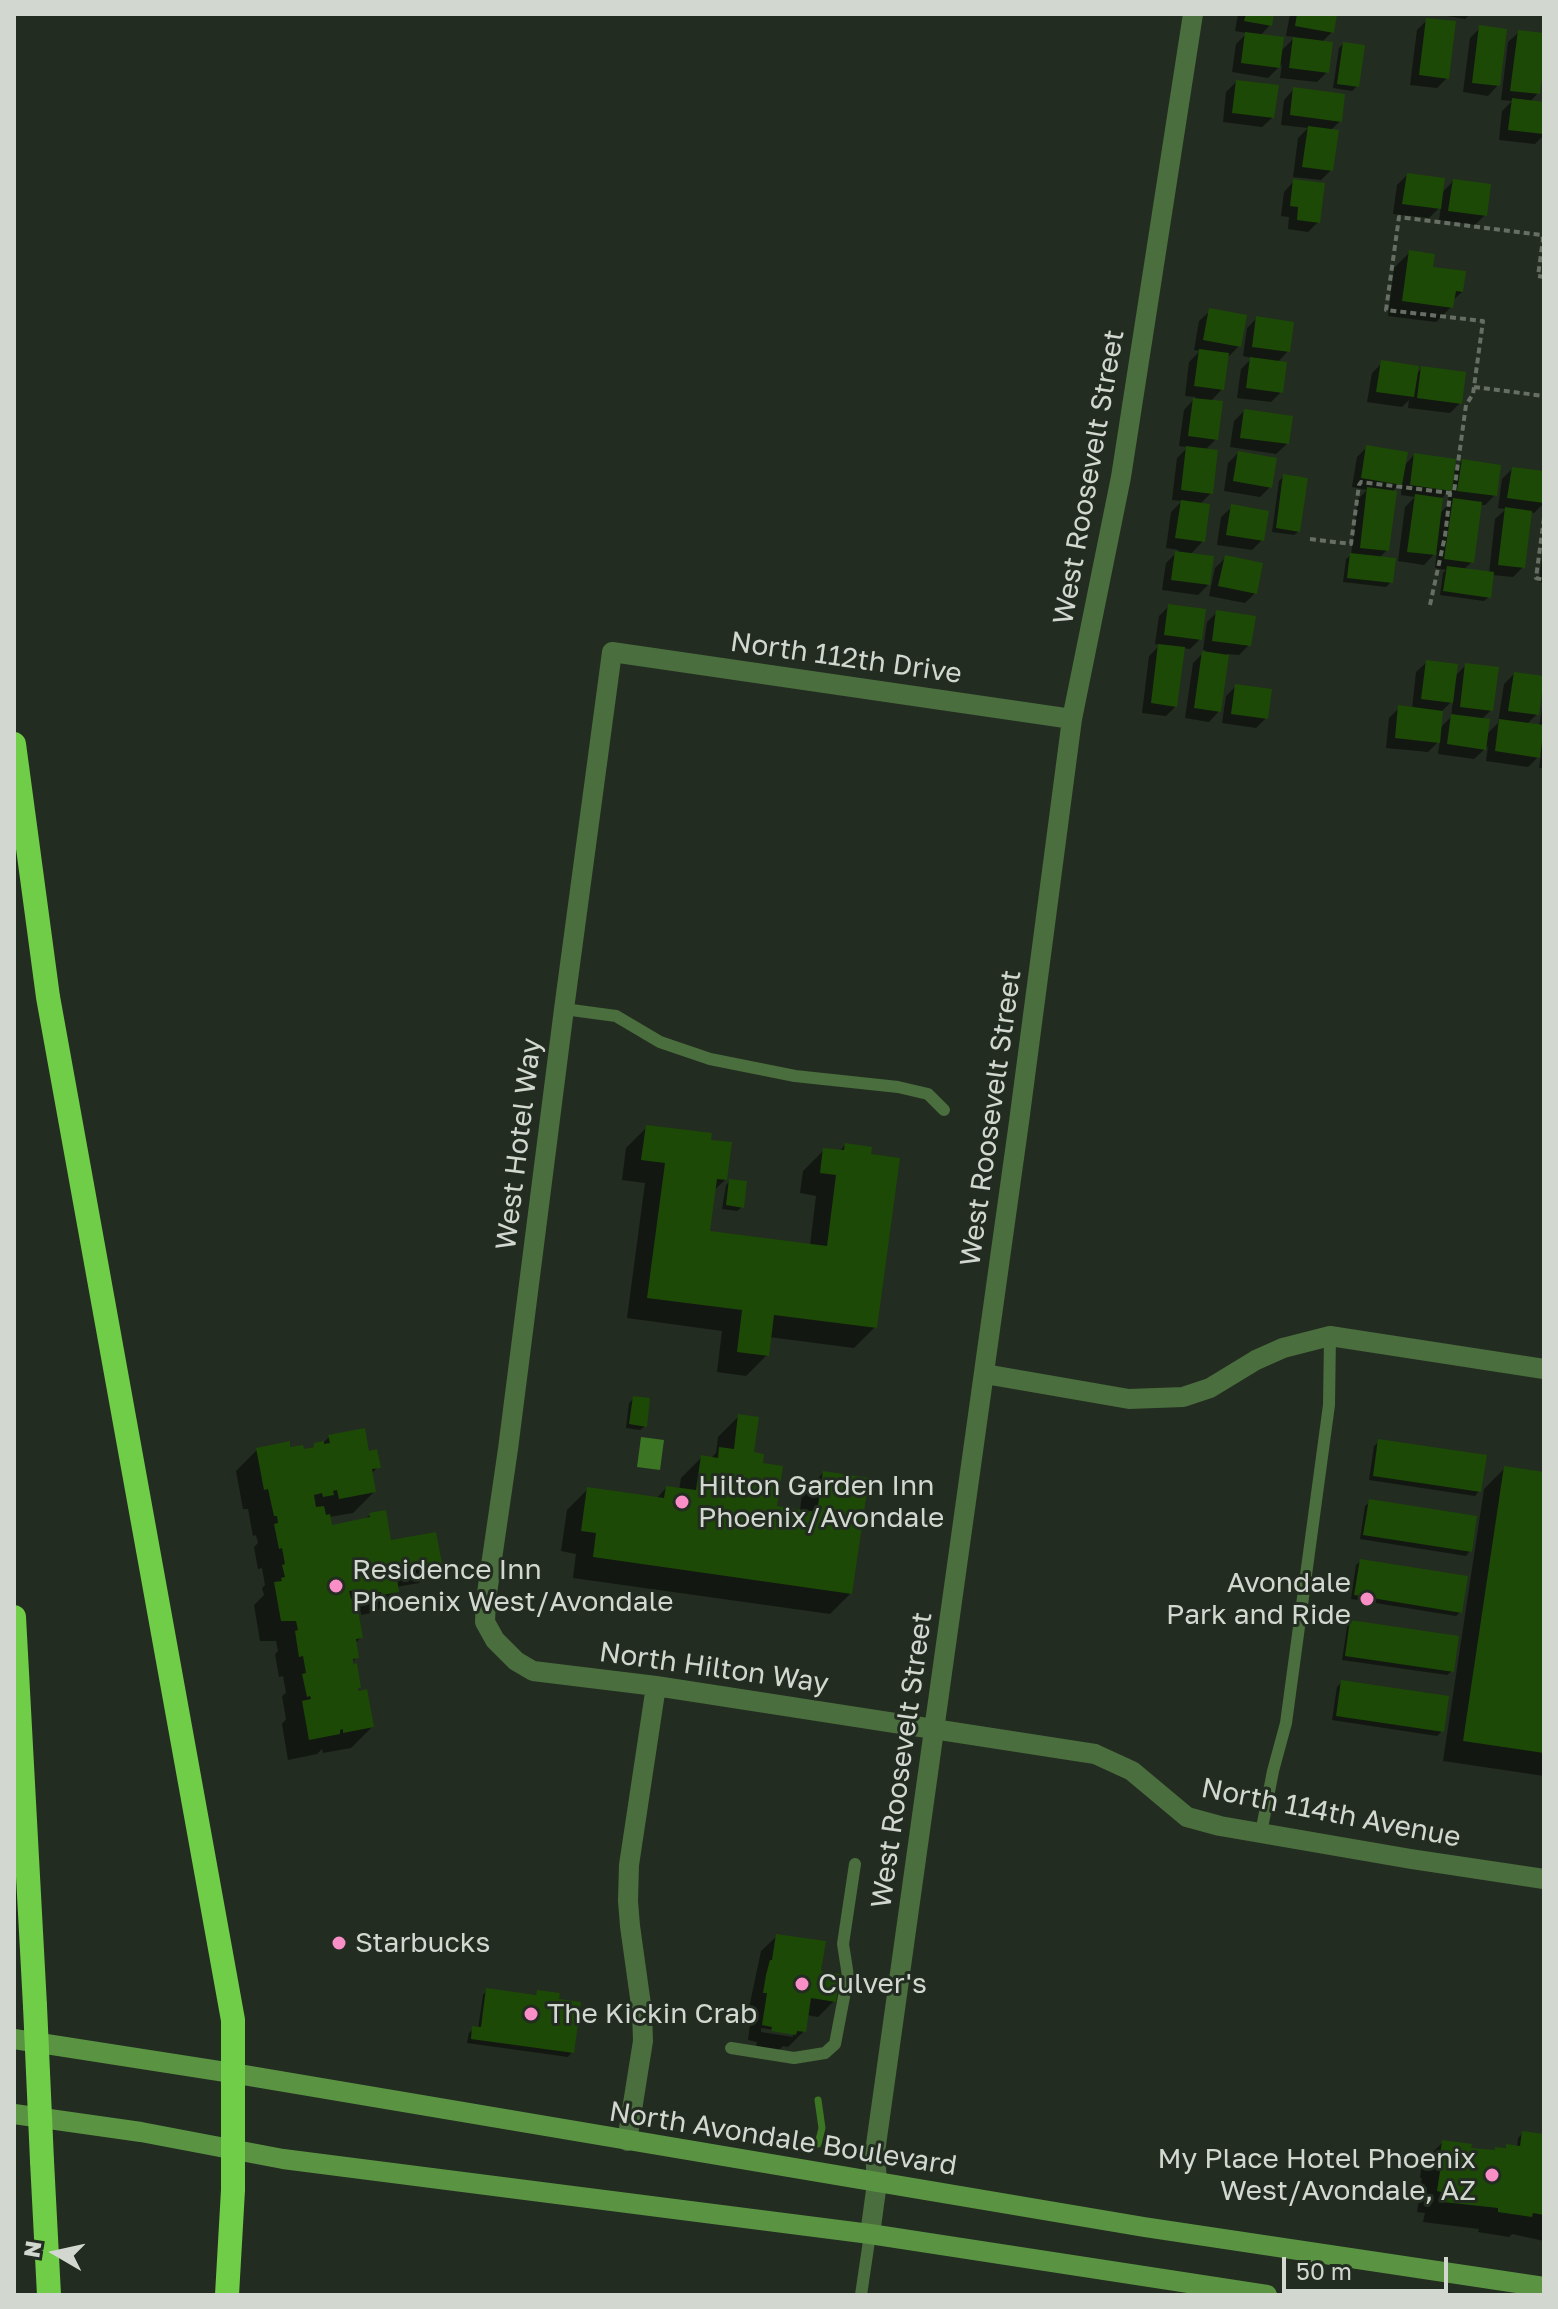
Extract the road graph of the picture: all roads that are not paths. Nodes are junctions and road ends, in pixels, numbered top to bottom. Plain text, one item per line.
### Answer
1 (1193, 14) edge
2 (612, 652) joint
3 (1072, 719) junction
4 (14, 744) edge
5 (564, 1009) junction
6 (944, 1110) dead end
7 (1330, 1336) junction
8 (1544, 1369) edge
9 (985, 1374) junction
10 (14, 1617) edge
11 (495, 1640) joint
12 (656, 1686) junction
13 (935, 1729) junction
14 (1261, 1833) junction
15 (855, 1864) dead end
16 (1544, 1879) edge
17 (14, 2039) edge
18 (731, 2048) dead end
19 (232, 2073) junction
20 (14, 2114) edge
21 (627, 2141) junction
22 (232, 2150) junction
23 (877, 2183) junction
24 (870, 2234) junction
25 (1544, 2287) edge
26 (49, 2295) edge
27 (227, 2295) edge
28 (861, 2295) edge
29 (1267, 2295) edge

1 - 3 street, West Roosevelt Street
2 - 3 street, North 112th Drive
2 - 5 street, West Hotel Way
3 - 9 street, West Roosevelt Street
4 - 19 highway
5 - 6 lane
5 - 11 street, West Hotel Way
7 - 8 street
7 - 9 street
7 - 14 lane
9 - 13 street, West Roosevelt Street
10 - 26 highway, bridge
11 - 12 street, North Hilton Way
12 - 13 street, North Hilton Way
12 - 21 street
13 - 14 street, North 114th Avenue
13 - 23 street, West Roosevelt Street
14 - 16 street, North 114th Avenue
15 - 18 lane
17 - 19 main road, North Avondale Boulevard
19 - 21 main road, North Avondale Boulevard
19 - 22 highway
20 - 22 main road
21 - 23 main road, North Avondale Boulevard
22 - 24 main road
22 - 27 highway
23 - 24 street, West Roosevelt Street
23 - 25 main road, North Avondale Boulevard
24 - 28 lane
24 - 29 main road

